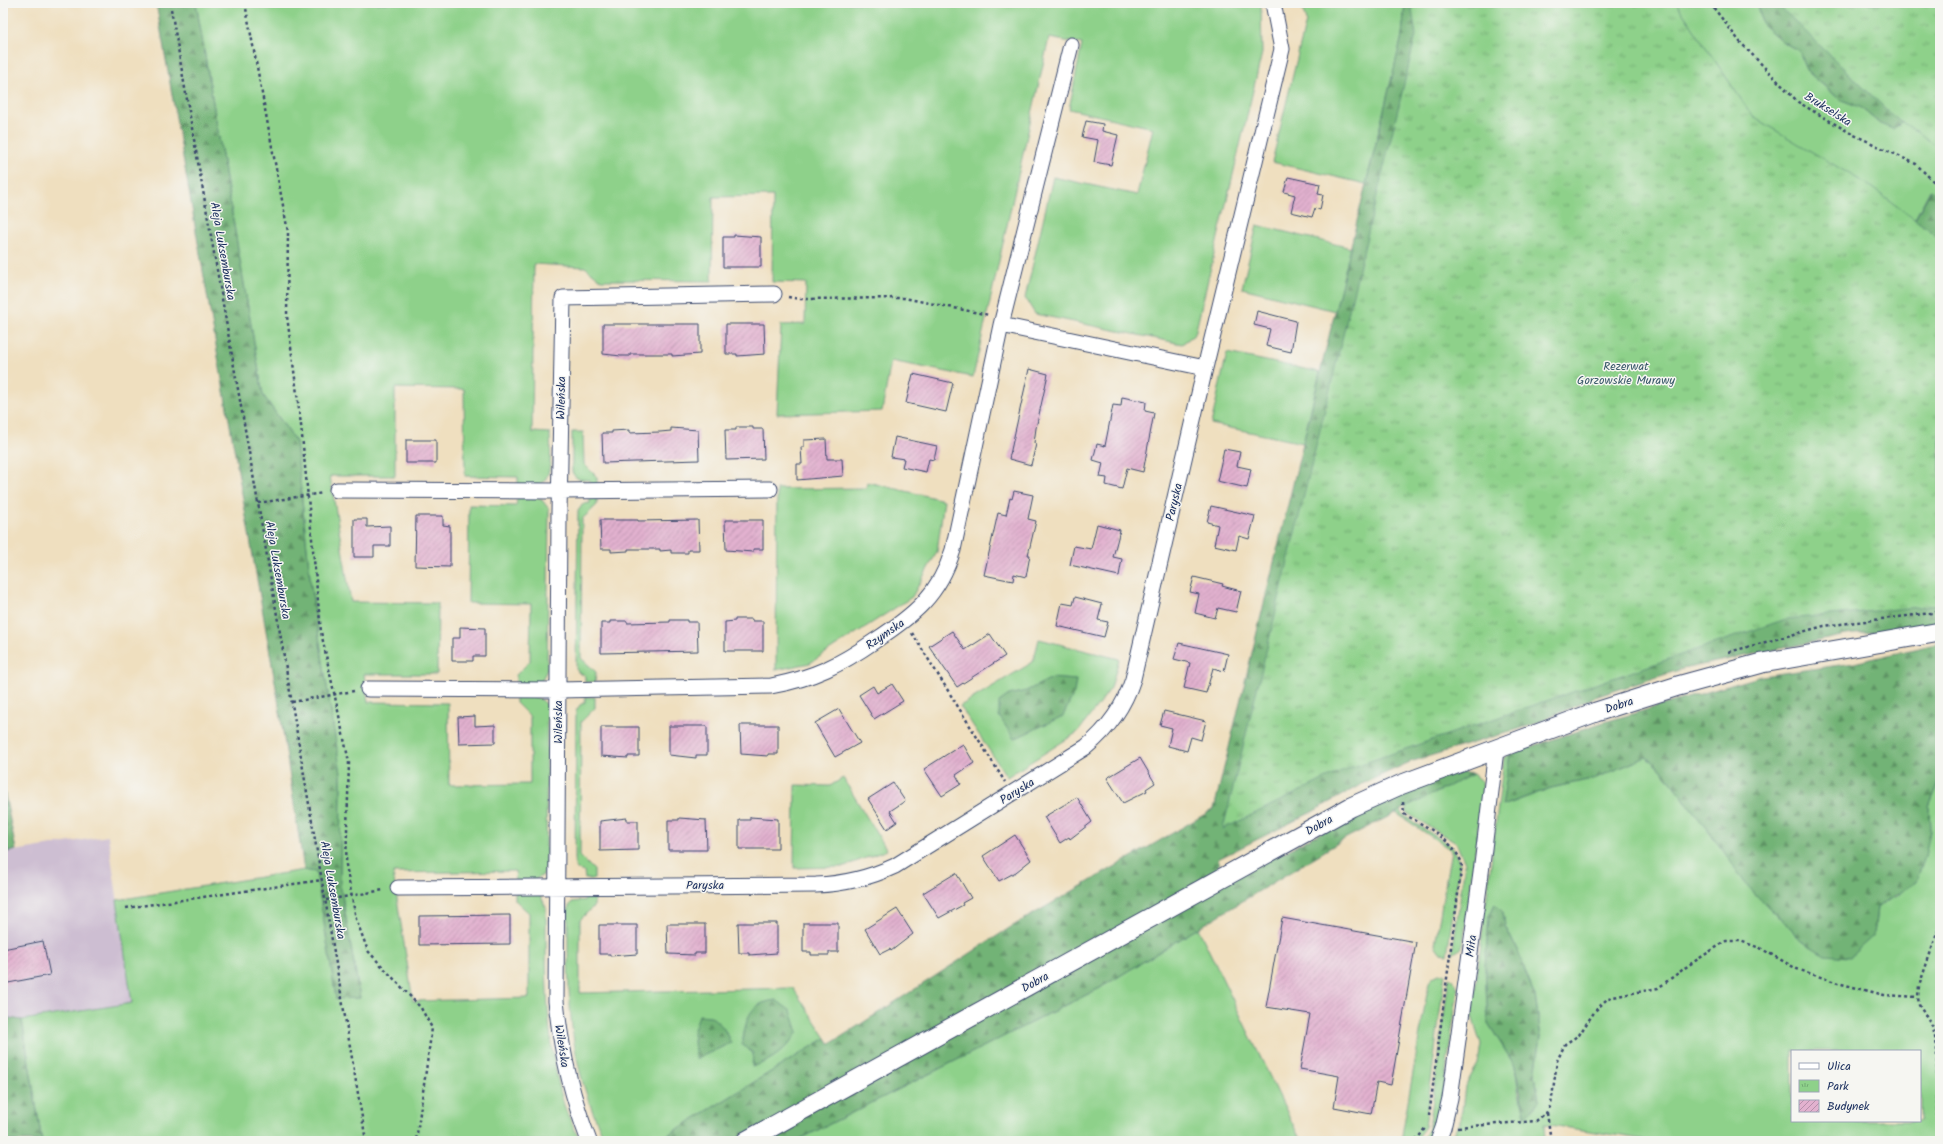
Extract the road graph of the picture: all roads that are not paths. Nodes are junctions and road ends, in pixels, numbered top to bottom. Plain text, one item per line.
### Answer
1 (1273, 3) edge
2 (1071, 45) dead end
3 (774, 294) road end
4 (1002, 321) junction
5 (1205, 368) junction
6 (770, 489) dead end
7 (337, 490) road end
8 (559, 491) junction
9 (1940, 632) edge
10 (368, 689) road end
11 (558, 690) junction
12 (1496, 750) junction
13 (556, 886) junction
14 (398, 888) road end
15 (1441, 1135) edge
16 (589, 1141) edge
17 (746, 1141) edge

1 - 5 street, Paryska
2 - 4 street, Rzymska
3 - 8 street, Wileńska
4 - 5 street
4 - 11 street, Rzymska
5 - 13 street, Paryska
6 - 8 street
7 - 8 street
8 - 11 street, Wileńska
9 - 12 street, Dobra
10 - 11 street, Rzymska
11 - 13 street, Wileńska
12 - 15 street, Miła
12 - 17 street, Dobra
13 - 14 street, Paryska
13 - 16 street, Wileńska

